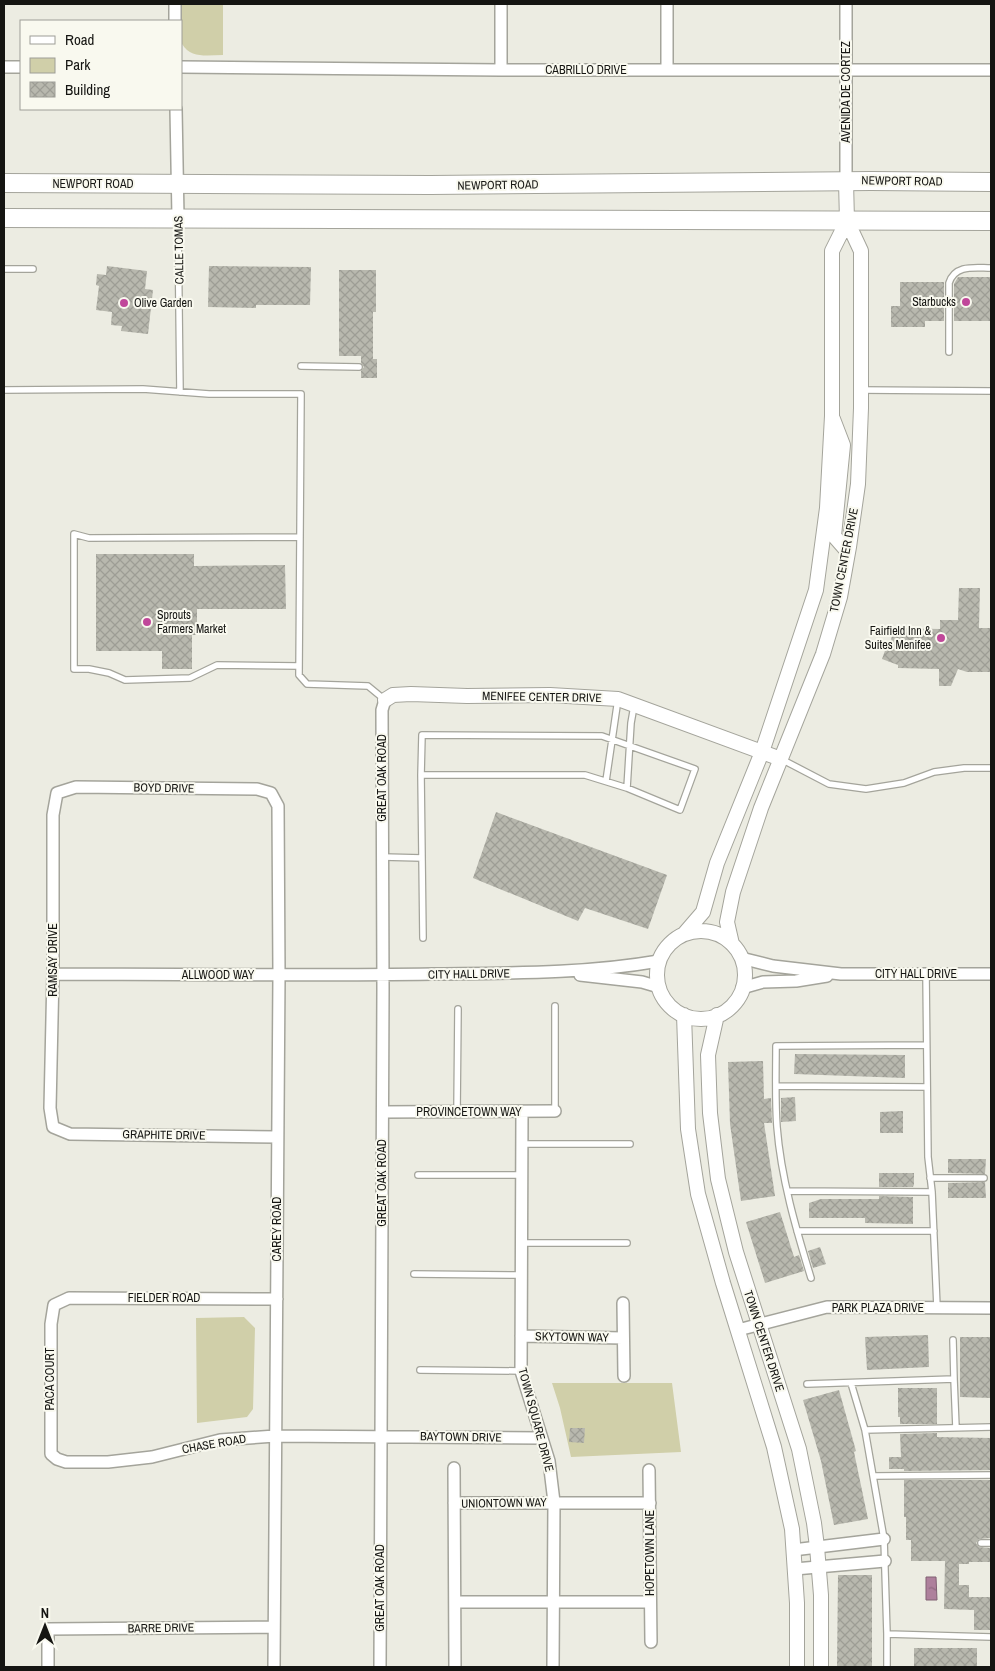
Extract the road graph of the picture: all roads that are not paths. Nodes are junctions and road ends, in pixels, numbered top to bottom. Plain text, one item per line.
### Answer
1 (175, 4) edge
2 (501, 4) edge
3 (667, 4) edge
4 (846, 4) edge
5 (175, 20) edge
6 (4, 67) edge
7 (20, 67) edge
8 (182, 68) edge
9 (502, 70) junction
10 (667, 70) junction
11 (846, 70) junction
12 (991, 70) edge
13 (176, 110) edge
14 (846, 181) junction
15 (991, 182) edge
16 (4, 184) edge
17 (177, 184) junction
18 (178, 217) junction
19 (4, 218) edge
20 (847, 221) junction
21 (991, 221) edge
22 (34, 268) dead end
23 (991, 268) edge
24 (4, 269) edge
25 (949, 352) dead end
26 (301, 366) dead end
27 (359, 366) dead end
28 (4, 390) edge
29 (860, 390) junction
30 (991, 391) edge
31 (180, 392) junction
32 (832, 416) junction
33 (300, 537) junction
34 (848, 552) junction
35 (299, 666) junction
36 (618, 699) junction
37 (385, 700) junction
38 (634, 704) junction
39 (611, 739) junction
40 (629, 746) junction
41 (762, 752) junction
42 (780, 760) junction
43 (991, 768) edge
44 (421, 775) junction
45 (606, 781) junction
46 (627, 788) junction
47 (57, 792) joint
48 (272, 792) joint
49 (383, 857) junction
50 (422, 858) junction
51 (684, 934) junction
52 (424, 938) dead end
53 (732, 944) junction
54 (741, 958) junction
55 (659, 961) junction
56 (554, 972) junction
57 (53, 974) junction
58 (841, 974) junction
59 (926, 974) junction
60 (991, 974) edge
61 (279, 975) junction
62 (383, 975) junction
63 (659, 987) junction
64 (742, 988) junction
65 (555, 1006) dead end
66 (458, 1009) dead end
67 (684, 1015) junction
68 (717, 1015) junction
69 (926, 1045) junction
70 (776, 1086) junction
71 (927, 1087) junction
72 (555, 1111) joint
73 (383, 1112) junction
74 (457, 1112) junction
75 (522, 1112) junction
76 (53, 1127) joint
77 (277, 1137) junction
78 (522, 1144) junction
79 (630, 1144) dead end
80 (418, 1174) dead end
81 (522, 1174) junction
82 (930, 1178) junction
83 (984, 1178) dead end
84 (788, 1191) junction
85 (932, 1192) junction
86 (797, 1231) junction
87 (934, 1231) junction
88 (521, 1243) junction
89 (627, 1243) dead end
90 (414, 1274) dead end
91 (521, 1275) junction
92 (810, 1278) dead end
93 (276, 1299) junction
94 (623, 1302) dead end
95 (54, 1305) joint
96 (937, 1307) junction
97 (991, 1308) edge
98 (759, 1324) junction
99 (738, 1330) junction
100 (521, 1336) junction
101 (623, 1338) junction
102 (953, 1340) dead end
103 (420, 1370) dead end
104 (521, 1372) junction
105 (624, 1376) dead end
106 (954, 1379) junction
107 (851, 1383) junction
108 (807, 1384) dead end
109 (991, 1427) edge
110 (956, 1428) junction
111 (865, 1430) junction
112 (275, 1436) junction
113 (381, 1436) junction
114 (541, 1438) junction
115 (51, 1454) joint
116 (454, 1468) dead end
117 (649, 1470) dead end
118 (991, 1475) edge
119 (874, 1476) junction
120 (554, 1502) junction
121 (454, 1503) junction
122 (650, 1503) junction
123 (884, 1539) junction
124 (981, 1542) dead end
125 (991, 1543) edge
126 (817, 1547) junction
127 (793, 1550) junction
128 (885, 1561) junction
129 (818, 1567) junction
130 (795, 1569) junction
131 (455, 1602) junction
132 (650, 1602) junction
133 (554, 1603) junction
134 (274, 1627) junction
135 (887, 1634) junction
136 (991, 1637) edge
137 (651, 1642) dead end
138 (48, 1667) edge
139 (274, 1667) edge
140 (380, 1667) edge
141 (455, 1667) edge
142 (553, 1667) edge
143 (797, 1667) edge
144 (821, 1667) edge
145 (887, 1667) edge

1 - 5 street
2 - 9 street
3 - 10 street
4 - 11 street, AVENIDA DE CORTEZ
6 - 7 street
8 - 9 street, CABRILLO DRIVE
9 - 10 street, CABRILLO DRIVE
10 - 11 street, CABRILLO DRIVE
11 - 12 street, CABRILLO DRIVE
11 - 14 street, AVENIDA DE CORTEZ
13 - 17 street, CALLE TOMAS
14 - 15 main road, NEWPORT ROAD
14 - 17 main road, NEWPORT ROAD
14 - 20 street, TOWN CENTER DRIVE
16 - 17 main road, NEWPORT ROAD
17 - 18 street, CALLE TOMAS
18 - 19 main road
18 - 20 main road
18 - 31 lane, CALLE TOMAS
20 - 21 main road
20 - 29 street, TOWN CENTER DRIVE
20 - 32 street, TOWN CENTER DRIVE
22 - 24 lane
23 - 25 lane
26 - 27 lane
28 - 31 lane
29 - 30 lane
29 - 34 street, TOWN CENTER DRIVE
31 - 33 lane
32 - 34 street
32 - 41 street, TOWN CENTER DRIVE
33 - 35 lane
33 - 35 lane
34 - 42 street, TOWN CENTER DRIVE
35 - 37 lane
36 - 37 street, MENIFEE CENTER DRIVE
36 - 38 street, MENIFEE CENTER DRIVE
36 - 39 lane
37 - 49 street, GREAT OAK ROAD
38 - 40 lane
38 - 41 street, MENIFEE CENTER DRIVE
39 - 40 lane
39 - 44 lane
39 - 45 lane
40 - 46 lane
40 - 46 lane
41 - 42 street, MENIFEE CENTER DRIVE
41 - 51 street, TOWN CENTER DRIVE
42 - 43 lane
42 - 53 street, TOWN CENTER DRIVE
44 - 45 lane
44 - 50 lane
45 - 46 lane
47 - 48 street, BOYD DRIVE
47 - 57 street, RAMSAY DRIVE
48 - 61 street, CAREY ROAD
49 - 50 lane
49 - 62 street, GREAT OAK ROAD
50 - 52 lane
51 - 53 street, TOWN CENTER DRIVE
51 - 55 street, TOWN CENTER DRIVE
53 - 54 street, TOWN CENTER DRIVE
54 - 58 street, CITY HALL DRIVE
54 - 64 street, TOWN CENTER DRIVE
55 - 56 street, CITY HALL DRIVE
55 - 63 street
56 - 62 street, CITY HALL DRIVE
56 - 63 street, CITY HALL DRIVE
57 - 61 street, ALLWOOD WAY
57 - 76 street, RAMSAY DRIVE
58 - 59 street, CITY HALL DRIVE
58 - 64 street, CITY HALL DRIVE
59 - 60 street, CITY HALL DRIVE
59 - 69 lane
61 - 62 street, ALLWOOD WAY
61 - 77 street, CAREY ROAD
62 - 73 street, GREAT OAK ROAD
63 - 67 street
64 - 68 street
65 - 72 lane
66 - 74 lane
67 - 68 street
67 - 99 street, TOWN CENTER DRIVE
68 - 98 street, TOWN CENTER DRIVE
69 - 70 lane
69 - 71 lane
70 - 71 lane
70 - 84 lane
71 - 82 lane
72 - 75 street, PROVINCETOWN WAY
73 - 74 street, PROVINCETOWN WAY
73 - 113 street, GREAT OAK ROAD
74 - 75 street, PROVINCETOWN WAY
75 - 78 street, TOWN SQUARE DRIVE
76 - 77 street, GRAPHITE DRIVE
77 - 93 street, CAREY ROAD
78 - 79 lane
78 - 81 street, TOWN SQUARE DRIVE
80 - 81 lane
81 - 88 street, TOWN SQUARE DRIVE
82 - 83 lane
82 - 85 lane
84 - 85 lane
84 - 86 lane
85 - 87 lane
86 - 87 lane
86 - 92 lane
87 - 96 lane
88 - 89 lane
88 - 91 street, TOWN SQUARE DRIVE
90 - 91 lane
91 - 100 street, TOWN SQUARE DRIVE
93 - 95 street, FIELDER ROAD
93 - 112 street, CAREY ROAD
94 - 101 street, SKYTOWN WAY
95 - 115 street, PACA COURT
96 - 97 street, PARK PLAZA DRIVE
96 - 98 street, PARK PLAZA DRIVE
98 - 99 street, PARK PLAZA DRIVE
98 - 126 street, TOWN CENTER DRIVE
99 - 127 street, TOWN CENTER DRIVE
100 - 101 street, SKYTOWN WAY
100 - 104 street, TOWN SQUARE DRIVE
101 - 105 street, SKYTOWN WAY
102 - 106 lane
103 - 104 lane
104 - 114 street, TOWN SQUARE DRIVE
106 - 107 lane
106 - 110 lane
107 - 108 lane
107 - 111 lane
109 - 110 lane
110 - 111 lane
111 - 119 lane
112 - 113 street, CHASE ROAD
112 - 115 street, CHASE ROAD
112 - 134 street, CAREY ROAD
113 - 114 street, BAYTOWN DRIVE
113 - 140 street, GREAT OAK ROAD
114 - 120 street, TOWN SQUARE DRIVE
116 - 121 street, UNIONTOWN WAY
117 - 122 street, HOPETOWN LANE
118 - 119 lane
119 - 123 lane
120 - 121 street, UNIONTOWN WAY
120 - 122 street, HOPETOWN LANE
120 - 133 street, TOWN SQUARE DRIVE
121 - 131 street, UNIONTOWN WAY
122 - 132 street, HOPETOWN LANE
123 - 126 street
123 - 128 lane
124 - 125 lane
126 - 127 street
126 - 129 street, TOWN CENTER DRIVE
127 - 130 street, TOWN CENTER DRIVE
128 - 129 street
128 - 135 lane
129 - 130 street
129 - 144 street, TOWN CENTER DRIVE
130 - 143 street, TOWN CENTER DRIVE
131 - 133 street
131 - 141 street, UNIONTOWN WAY
132 - 133 street, HOPETOWN LANE
132 - 137 street, HOPETOWN LANE
133 - 142 street, TOWN SQUARE DRIVE
134 - 138 street, BARRE DRIVE
134 - 139 street, CAREY ROAD
135 - 136 lane
135 - 145 lane

